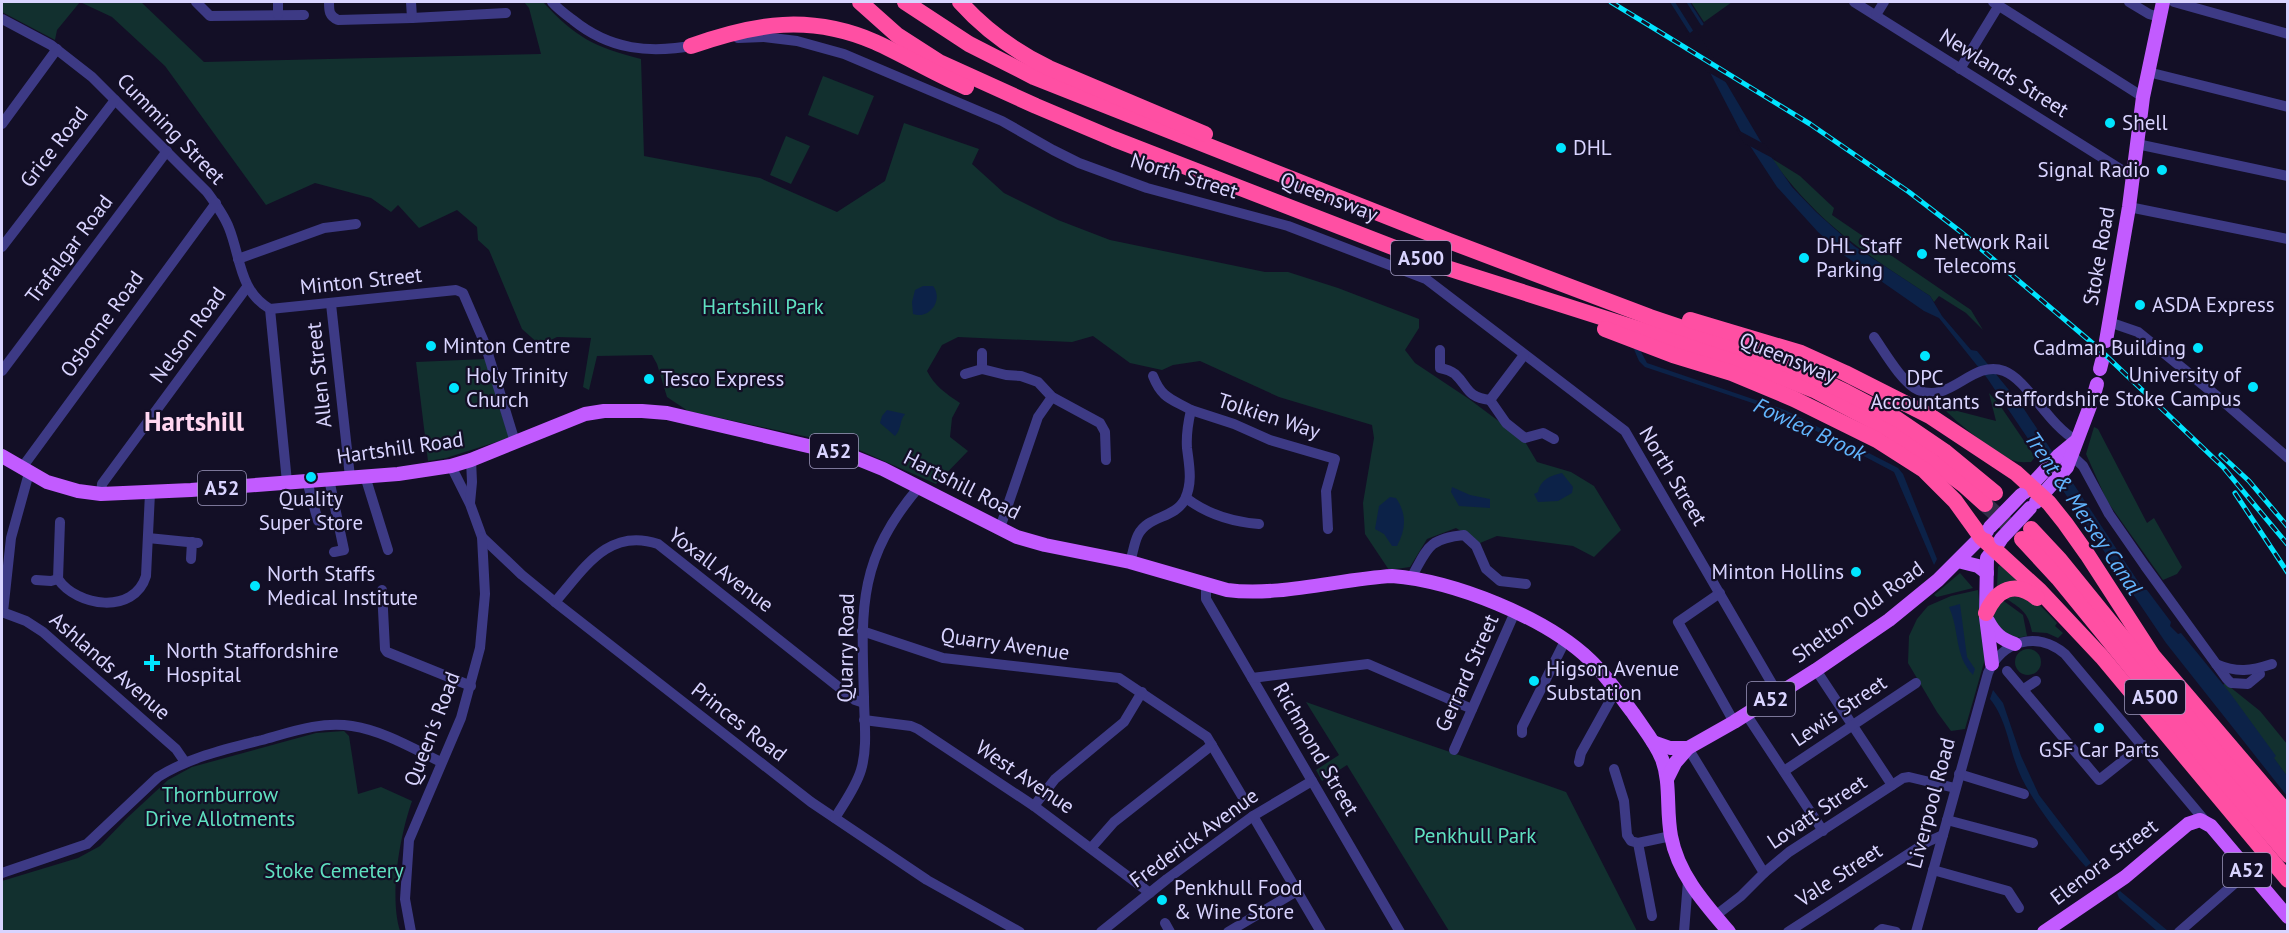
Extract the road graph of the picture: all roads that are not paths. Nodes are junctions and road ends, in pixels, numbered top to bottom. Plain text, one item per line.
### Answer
1 (196, 2) edge
2 (328, 2) edge
3 (411, 2) edge
4 (552, 2) edge
5 (860, 2) edge
6 (905, 2) edge
7 (960, 2) edge
8 (1854, 2) edge
9 (1884, 2) edge
10 (2129, 2) edge
11 (2163, 2) edge
12 (2174, 2) edge
13 (278, 3) edge
14 (1996, 3) edge
15 (498, 9) edge
16 (278, 15) junction
17 (304, 15) dead end
18 (1876, 15) junction
19 (2159, 17) junction
20 (412, 18) junction
21 (2, 19) edge
22 (2288, 34) edge
23 (691, 46) junction
24 (57, 49) junction
25 (1960, 69) junction
26 (2148, 72) junction
27 (2143, 97) junction
28 (115, 100) junction
29 (2288, 107) edge
30 (2, 124) edge
31 (1114, 139) junction
32 (2137, 144) junction
33 (167, 151) junction
34 (2134, 173) junction
35 (2288, 176) edge
36 (1350, 202) junction
37 (216, 203) junction
38 (2129, 207) junction
39 (356, 224) dead end
40 (2288, 239) edge
41 (1449, 241) junction
42 (2, 247) edge
43 (238, 259) junction
44 (1444, 267) junction
45 (247, 287) junction
46 (332, 304) junction
47 (270, 309) junction
48 (2109, 322) junction
49 (1874, 337) dead end
50 (2106, 340) dead end
51 (1440, 350) dead end
52 (982, 353) dead end
53 (1524, 355) junction
54 (982, 369) junction
55 (2, 371) edge
56 (965, 374) dead end
57 (1153, 376) dead end
58 (1052, 397) junction
59 (1490, 400) junction
60 (2090, 406) dead end
61 (1191, 410) junction
62 (1554, 439) dead end
63 (515, 442) junction
64 (2068, 453) junction
65 (2, 456) edge
66 (2288, 458) edge
67 (471, 460) junction
68 (1106, 460) dead end
69 (451, 466) junction
70 (25, 471) junction
71 (365, 476) junction
72 (350, 477) junction
73 (329, 479) junction
74 (307, 481) junction
75 (287, 482) junction
76 (919, 487) junction
77 (2036, 491) junction
78 (150, 493) junction
79 (100, 494) junction
80 (1186, 498) junction
81 (470, 504) junction
82 (318, 521) dead end
83 (60, 522) dead end
84 (1259, 524) dead end
85 (1000, 528) junction
86 (1328, 529) dead end
87 (482, 537) junction
88 (148, 538) junction
89 (1992, 538) junction
90 (388, 550) dead end
91 (334, 552) dead end
92 (191, 559) dead end
93 (1958, 561) junction
94 (1130, 562) junction
95 (1987, 573) junction
96 (1411, 578) junction
97 (58, 579) junction
98 (36, 580) dead end
99 (1526, 584) dead end
100 (1206, 585) junction
101 (382, 590) dead end
102 (1720, 593) junction
103 (555, 602) junction
104 (2, 612) edge
105 (1515, 612) junction
106 (1986, 615) junction
107 (862, 631) junction
108 (2084, 637) junction
109 (1565, 641) junction
110 (2015, 644) junction
111 (1992, 664) junction
112 (2216, 664) junction
113 (2272, 664) dead end
114 (1816, 670) junction
115 (2007, 671) dead end
116 (2260, 674) dead end
117 (1252, 678) junction
118 (2036, 681) dead end
119 (1916, 683) dead end
120 (471, 686) junction
121 (2024, 689) junction
122 (1616, 690) junction
123 (1142, 692) junction
124 (1778, 694) junction
125 (864, 703) junction
126 (1472, 709) junction
127 (1746, 714) junction
128 (864, 720) junction
129 (1734, 722) junction
130 (1853, 727) junction
131 (1522, 733) dead end
132 (1653, 742) junction
133 (1212, 745) junction
134 (2143, 745) junction
135 (1688, 748) junction
136 (1454, 750) dead end
137 (185, 762) junction
138 (441, 762) junction
139 (1579, 762) dead end
140 (1614, 769) dead end
141 (1784, 771) junction
142 (1959, 774) junction
143 (1667, 779) junction
144 (1312, 781) junction
145 (1892, 785) junction
146 (1955, 788) junction
147 (2024, 794) dead end
148 (1242, 796) dead end
149 (2189, 800) junction
150 (1034, 806) junction
151 (2288, 814) edge
152 (1254, 816) junction
153 (835, 818) junction
154 (1947, 820) junction
155 (2206, 822) junction
156 (2188, 824) junction
157 (1823, 831) junction
158 (2288, 834) edge
159 (1943, 835) junction
160 (1671, 836) junction
161 (1638, 843) junction
162 (2033, 843) dead end
163 (1092, 847) junction
164 (2288, 855) edge
165 (1933, 870) junction
166 (2248, 871) junction
167 (2, 873) edge
168 (1764, 873) junction
169 (2288, 880) edge
170 (1688, 881) junction
171 (1298, 891) junction
172 (1150, 893) junction
173 (2019, 908) dead end
174 (1652, 916) dead end
175 (1715, 916) junction
176 (2288, 917) edge
177 (1792, 930) edge
178 (411, 932) edge
179 (1020, 932) edge
180 (1101, 932) edge
181 (1228, 932) edge
182 (1321, 932) edge
183 (1400, 932) edge
184 (1684, 932) edge
185 (1729, 932) edge
186 (1878, 932) edge
187 (1896, 932) edge
188 (1916, 932) edge
189 (2044, 932) edge
190 (2179, 932) edge

1 - 16 street
2 - 20 street
3 - 20 street
4 - 23 street, North Street
5 - 31 highway, Queensway / A500
6 - 36 highway, Queensway / A500
7 - 36 highway
8 - 18 street, Newlands Street
9 - 18 street
10 - 19 street
11 - 19 main road, Stoke Road
12 - 22 street
13 - 16 street
14 - 25 street
14 - 27 street
15 - 20 street
16 - 17 street
18 - 25 street, Newlands Street
19 - 26 main road, Stoke Road
21 - 24 street, Cumming Street
23 - 31 highway
23 - 53 street, North Street
24 - 28 street, Cumming Street
24 - 30 street
25 - 34 street, Newlands Street
26 - 27 main road, Stoke Road
26 - 29 street
27 - 32 main road, Stoke Road
28 - 33 street, Cumming Street
28 - 42 street, Grice Road
31 - 44 highway, Queensway / A500
32 - 34 main road, Stoke Road
32 - 35 street
33 - 37 street, Cumming Street
33 - 55 street, Trafalgar Road
34 - 38 main road, Stoke Road
36 - 41 highway, Queensway / A500
37 - 43 street, Cumming Street
37 - 70 street, Osborne Road
38 - 40 street
38 - 48 main road, Stoke Road
39 - 43 street
41 - 44 highway, Queensway / A500
41 - 77 highway
43 - 45 street, Cumming Street
44 - 89 highway
45 - 47 street, Cumming Street
45 - 79 street, Nelson Road
46 - 47 street, Minton Street
46 - 63 street, Minton Street
46 - 72 street, Allen Street
47 - 75 street
48 - 50 main road, Stoke Road
48 - 66 street
49 - 64 street
51 - 59 street
52 - 54 street
53 - 59 street
53 - 102 street, North Street
54 - 56 street
54 - 58 street
57 - 61 street
58 - 68 street
58 - 85 street
59 - 62 street
60 - 64 main road
61 - 80 street, Tolkien Way
61 - 86 street, Tolkien Way
63 - 67 main road, Hartshill Road / A52
63 - 76 main road, Hartshill Road / A52
64 - 77 main road, Shelton Old Road
64 - 112 street
65 - 70 main road, Hartshill Road / A52
67 - 69 main road, Hartshill Road / A52
67 - 81 street, Princes Road
69 - 71 main road, Hartshill Road / A52
69 - 81 street, Princes Road
70 - 79 main road, Hartshill Road / A52
70 - 104 street, Osborne Road
71 - 72 main road, Hartshill Road / A52
71 - 90 street
72 - 73 main road, Hartshill Road / A52
73 - 74 main road, Hartshill Road / A52
73 - 91 street
74 - 75 main road, Hartshill Road / A52
74 - 82 street
75 - 78 main road, Hartshill Road / A52
76 - 85 main road, Hartshill Road / A52
76 - 107 street, Quarry Road
77 - 89 main road, Shelton Old Road, bridge
77 - 151 highway
78 - 79 main road, Hartshill Road / A52
78 - 88 street
80 - 84 street
80 - 94 street
81 - 87 street, Princes Road
83 - 97 street
85 - 94 main road, Hartshill Road / A52
87 - 103 street, Princes Road
87 - 120 street, Queen's Road
88 - 92 street
88 - 97 street
89 - 93 main road, Shelton Old Road / A52
89 - 95 main road, Shelton Old Road
89 - 108 highway
93 - 95 main road
93 - 114 main road, Shelton Old Road / A52
94 - 100 main road, Hartshill Road / A52
95 - 106 main road
96 - 99 street
96 - 100 main road, Hartshill Road / A52
96 - 105 main road, Hartshill Road / A52
97 - 98 street
100 - 117 street, Richmond Street
101 - 120 street
102 - 124 street, North Street
102 - 129 street
103 - 125 street, Yoxall Avenue
103 - 153 street, Princes Road
104 - 137 street, Ashlands Avenue
105 - 109 main road, Hartshill Road / A52
105 - 126 street, Gerrard Street
106 - 108 highway
106 - 110 main road
106 - 111 main road
107 - 123 street, Quarry Avenue
107 - 125 street, Quarry Road
108 - 169 highway
109 - 122 main road, Hartshill Road / A52
109 - 131 street
110 - 111 street
110 - 134 street
111 - 142 street, Liverpool Road
112 - 113 street
112 - 116 street
114 - 124 main road, Shelton Old Road / A52
114 - 130 street
115 - 121 street
117 - 126 street
117 - 144 street, Richmond Street
118 - 121 street
119 - 130 street, Lewis Street
120 - 138 street, Queen's Road
121 - 134 street
122 - 132 main road, Hartshill Road / A52
122 - 139 street
123 - 133 street, Quarry Avenue
123 - 150 street
124 - 127 main road, Shelton Old Road / A52
125 - 128 street, Quarry Road
126 - 136 street, Gerrard Street
127 - 129 main road, Shelton Old Road / A52
127 - 141 street
128 - 150 street, West Avenue
128 - 153 street, Quarry Road
129 - 135 main road, Shelton Old Road / A52
130 - 141 street, Lewis Street
130 - 145 street
132 - 135 main road
132 - 143 main road, Hartshill Road / A52
133 - 148 street, Quarry Avenue
133 - 163 street
134 - 149 street
135 - 143 main road, Shelton Old Road / A52
135 - 168 street
137 - 138 street
137 - 167 street
138 - 178 street, Queen's Road
140 - 161 street
141 - 157 street
142 - 146 street, Liverpool Road
142 - 147 street
143 - 160 main road, Hartshill Road / A52
144 - 152 street, Frederick Avenue
144 - 183 street, Richmond Street
145 - 146 street, Lovatt Street
145 - 157 street, Lovatt Street
146 - 154 street, Liverpool Road
149 - 155 street
149 - 156 street, Elenora Street
150 - 163 street, West Avenue
152 - 171 street
152 - 172 street, Frederick Avenue
153 - 179 street, Princes Road
154 - 159 street, Liverpool Road
154 - 162 street
155 - 156 main road, Elenora Street
155 - 166 main road, A52
156 - 189 main road, Elenora Street
157 - 168 street, Lovatt Street
158 - 164 highway, A500
159 - 165 street, Liverpool Road
159 - 177 street, Vale Street
160 - 161 street
160 - 170 main road, Hartshill Road / A52
161 - 174 street
163 - 172 street, West Avenue
165 - 173 street
165 - 188 street, Liverpool Road
166 - 176 main road, A52
166 - 190 street
168 - 175 street, Lovatt Street
170 - 175 main road, Hartshill Road / A52
170 - 184 street
171 - 181 street
171 - 182 street
172 - 180 street, Frederick Avenue
175 - 185 main road, Hartshill Road / A52
186 - 187 street

